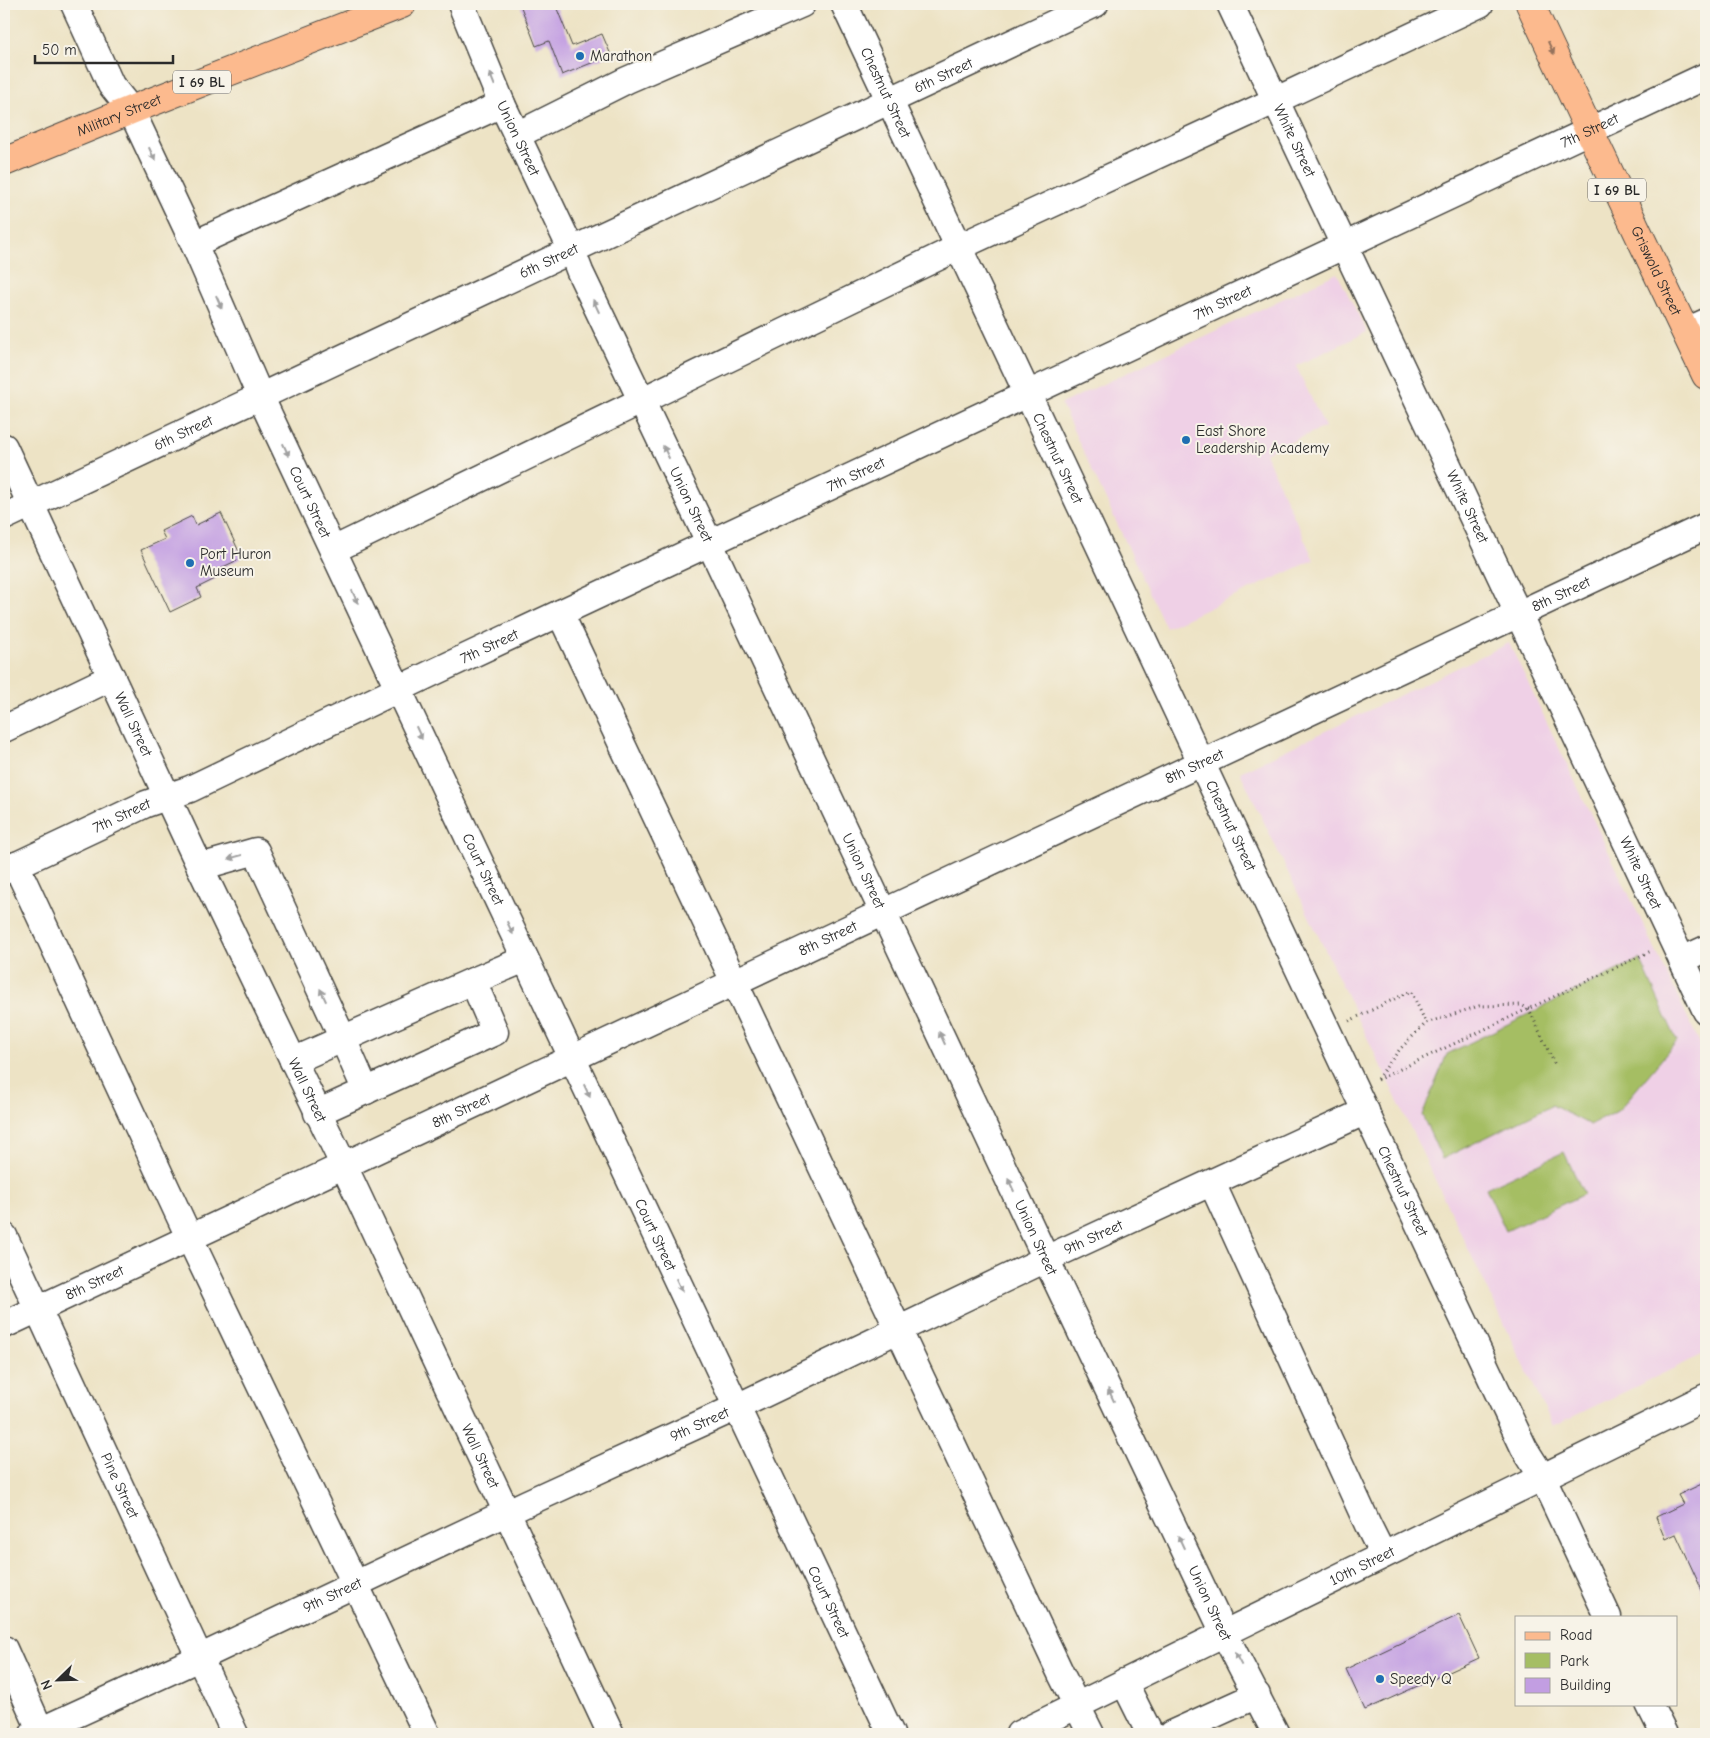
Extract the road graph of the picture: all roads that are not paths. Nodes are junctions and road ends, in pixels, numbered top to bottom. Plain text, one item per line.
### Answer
1 (74, 4) edge
2 (402, 4) edge
3 (461, 4) edge
4 (802, 4) edge
5 (844, 4) edge
6 (1095, 4) edge
7 (1230, 4) edge
8 (1480, 4) edge
9 (1530, 4) edge
10 (1706, 76) edge
11 (889, 100) junction
12 (1275, 100) junction
13 (502, 104) junction
14 (131, 110) junction
15 (1589, 130) junction
16 (517, 135) junction
17 (4, 162) edge
18 (194, 244) junction
19 (1344, 246) junction
20 (959, 247) junction
21 (572, 251) junction
22 (1696, 327) edge
23 (1706, 375) edge
24 (1027, 394) junction
25 (261, 398) junction
26 (641, 400) junction
27 (4, 447) edge
28 (31, 505) junction
29 (4, 518) edge
30 (1706, 526) edge
31 (710, 544) junction
32 (333, 550) junction
33 (560, 613) junction
34 (1518, 614) junction
35 (112, 677) junction
36 (398, 689) junction
37 (4, 729) edge
38 (1201, 763) junction
39 (167, 796) junction
40 (200, 867) junction
41 (10, 868) edge
42 (883, 912) junction
43 (1706, 948) edge
44 (525, 959) junction
45 (1682, 960) junction
46 (473, 981) junction
47 (734, 982) junction
48 (1706, 1011) edge
49 (343, 1039) junction
50 (572, 1058) junction
51 (293, 1061) junction
52 (366, 1091) junction
53 (1366, 1111) junction
54 (317, 1113) junction
55 (344, 1166) junction
56 (1212, 1183) junction
57 (4, 1236) edge
58 (190, 1238) junction
59 (1046, 1259) junction
60 (38, 1309) junction
61 (4, 1326) edge
62 (899, 1330) junction
63 (1706, 1397) edge
64 (737, 1407) junction
65 (1543, 1478) junction
66 (506, 1513) junction
67 (1383, 1555) junction
68 (356, 1585) junction
69 (1608, 1616) edge
70 (1224, 1633) junction
71 (4, 1649) edge
72 (199, 1658) junction
73 (1124, 1682) junction
74 (1257, 1695) junction
75 (1076, 1706) junction
76 (1650, 1706) edge
77 (38, 1733) edge
78 (235, 1734) edge
79 (427, 1734) edge
80 (611, 1734) edge
81 (891, 1734) edge
82 (1018, 1734) edge
83 (1091, 1734) edge
84 (1150, 1734) edge
85 (1171, 1734) edge
86 (1276, 1734) edge
87 (1664, 1734) edge

1 - 14 street, Court Street
2 - 14 main road, Military Street / I 69 BL
13 -> 3 street, Union Street
4 - 16 street
5 - 11 street, Chestnut Street
6 - 11 street, 6th Street
7 - 12 street, White Street
8 - 12 street
9 -> 15 main road, Griswold Street / I 69 BL
10 - 15 street, 7th Street
11 - 20 street, Chestnut Street
11 - 21 street, 6th Street
12 - 19 street, White Street
12 - 20 street
13 - 16 street, Union Street
13 - 18 street
14 - 17 main road, Military Street / I 69 BL
14 -> 18 street, Court Street
15 - 19 street, 7th Street
15 - 22 main road, Griswold Street / I 69 BL
16 - 21 street, Union Street
18 -> 25 street, Court Street
19 - 24 street, 7th Street
19 - 34 street, White Street
20 - 24 street, Chestnut Street
20 - 26 street
21 - 25 street, 6th Street
26 -> 21 street, Union Street
22 - 23 main road, Griswold Street / I 69 BL
24 - 31 street, 7th Street
24 - 38 street, Chestnut Street
25 - 28 street, 6th Street
25 -> 32 street, Court Street
31 -> 26 street, Union Street
26 - 32 street
27 - 28 street, Wall Street
28 - 29 street, 6th Street
28 - 35 street, Wall Street
30 - 34 street, 8th Street
31 - 33 street, 7th Street
31 - 42 street, Union Street
32 -> 36 street, Court Street
33 - 36 street, 7th Street
33 - 47 street
34 - 38 street, 8th Street
34 - 45 street, White Street
35 - 37 street
35 - 39 street, Wall Street
36 - 39 street, 7th Street
36 -> 44 street, Court Street
38 - 42 street, 8th Street
38 - 53 street, Chestnut Street
39 - 40 street, Wall Street
39 - 41 street, 7th Street
49 -> 40 street
40 - 51 street, Wall Street
41 - 58 street
42 - 47 street, 8th Street
59 -> 42 street, Union Street
43 - 45 street
44 - 46 street
44 - 50 street, Court Street
45 - 48 street, White Street
46 - 49 street
46 - 52 street
47 - 50 street, 8th Street
47 - 62 street
49 - 51 street
49 - 52 street
50 - 55 street, 8th Street
50 -> 64 street, Court Street
51 - 54 street, Wall Street
52 - 54 street
53 - 56 street, 9th Street
53 - 65 street, Chestnut Street
54 - 55 street, Wall Street
55 - 58 street, 8th Street
55 - 66 street, Wall Street
56 - 59 street, 9th Street
56 - 67 street
57 - 60 street, Pine Street
58 - 60 street, 8th Street
58 - 68 street
59 - 62 street, 9th Street
70 -> 59 street, Union Street
60 - 61 street, 8th Street
60 - 72 street, Pine Street
62 - 64 street, 9th Street
62 - 75 street
63 - 65 street, 10th Street
64 - 66 street, 9th Street
64 - 81 street, Court Street
65 - 67 street, 10th Street
65 - 69 street, Chestnut Street
66 - 68 street, 9th Street
66 - 80 street, Wall Street
67 - 70 street, 10th Street
68 - 72 street, 9th Street
68 - 79 street
70 - 73 street, 10th Street
74 -> 70 street, Union Street
71 - 77 street
72 - 77 street, 9th Street
72 - 78 street, Pine Street
73 - 75 street, 10th Street
73 - 84 street
74 - 85 street
74 - 86 street, Union Street
75 - 82 street, 10th Street
75 - 83 street
76 - 87 street

